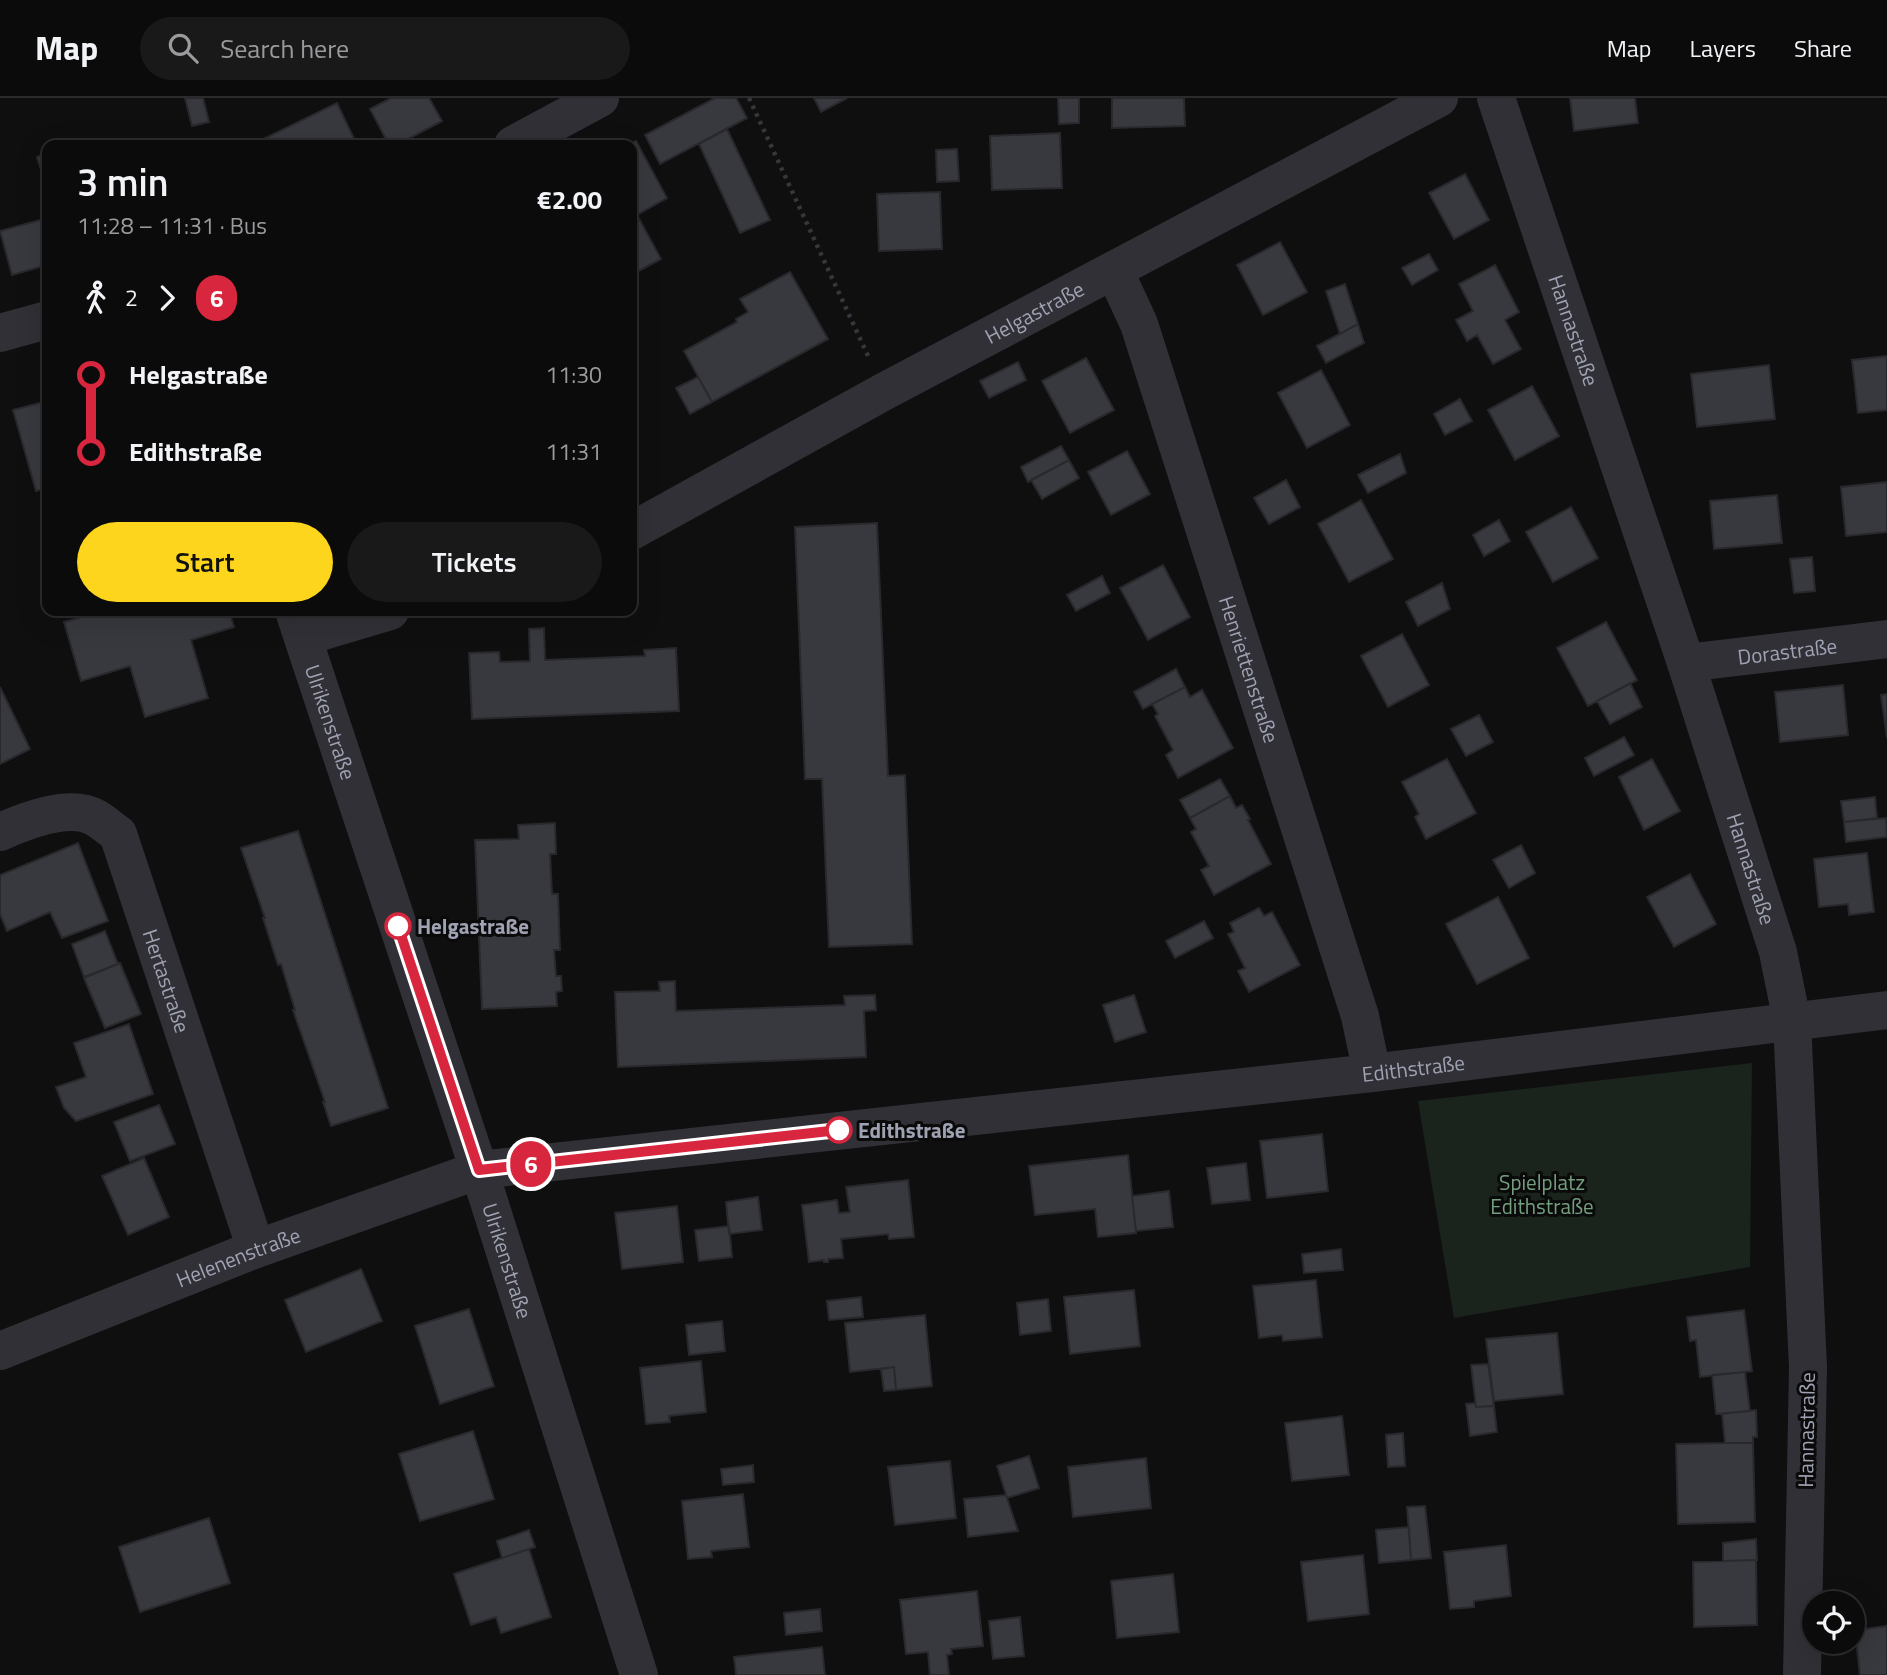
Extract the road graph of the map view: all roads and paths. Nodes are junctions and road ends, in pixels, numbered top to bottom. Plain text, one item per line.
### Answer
1 (600, 98) edge
2 (749, 98) edge
3 (1439, 98) edge
4 (1496, 98) edge
5 (522, 140) edge
6 (1114, 270) junction
7 (42, 321) edge
8 (0, 332) edge
9 (885, 391) junction
10 (637, 528) edge
11 (355, 616) edge
12 (298, 624) edge
13 (1887, 639) edge
14 (1686, 663) junction
15 (0, 832) edge
16 (1887, 1010) edge
17 (1792, 1021) junction
18 (1372, 1073) junction
19 (479, 1170) junction
20 (256, 1249) junction
21 (0, 1351) edge
22 (639, 1675) edge
23 (1802, 1675) edge

1 - 5 street
2 - 9 path
3 - 6 street, Helgastraße
4 - 14 street, Hannastraße
6 - 9 street, Helgastraße
6 - 18 street, Henriettenstraße
7 - 8 street
9 - 10 street, Helgastraße
11 - 12 street
12 - 19 street, Ulrikenstraße
13 - 14 street, Dorastraße
14 - 17 street, Hannastraße
15 - 20 street, Hertastraße
16 - 17 street, Edithstraße
17 - 18 street, Edithstraße
17 - 23 street, Hannastraße
18 - 19 street, Edithstraße
19 - 20 street, Helenenstraße
19 - 22 street, Ulrikenstraße
20 - 21 street, Helenenstraße

